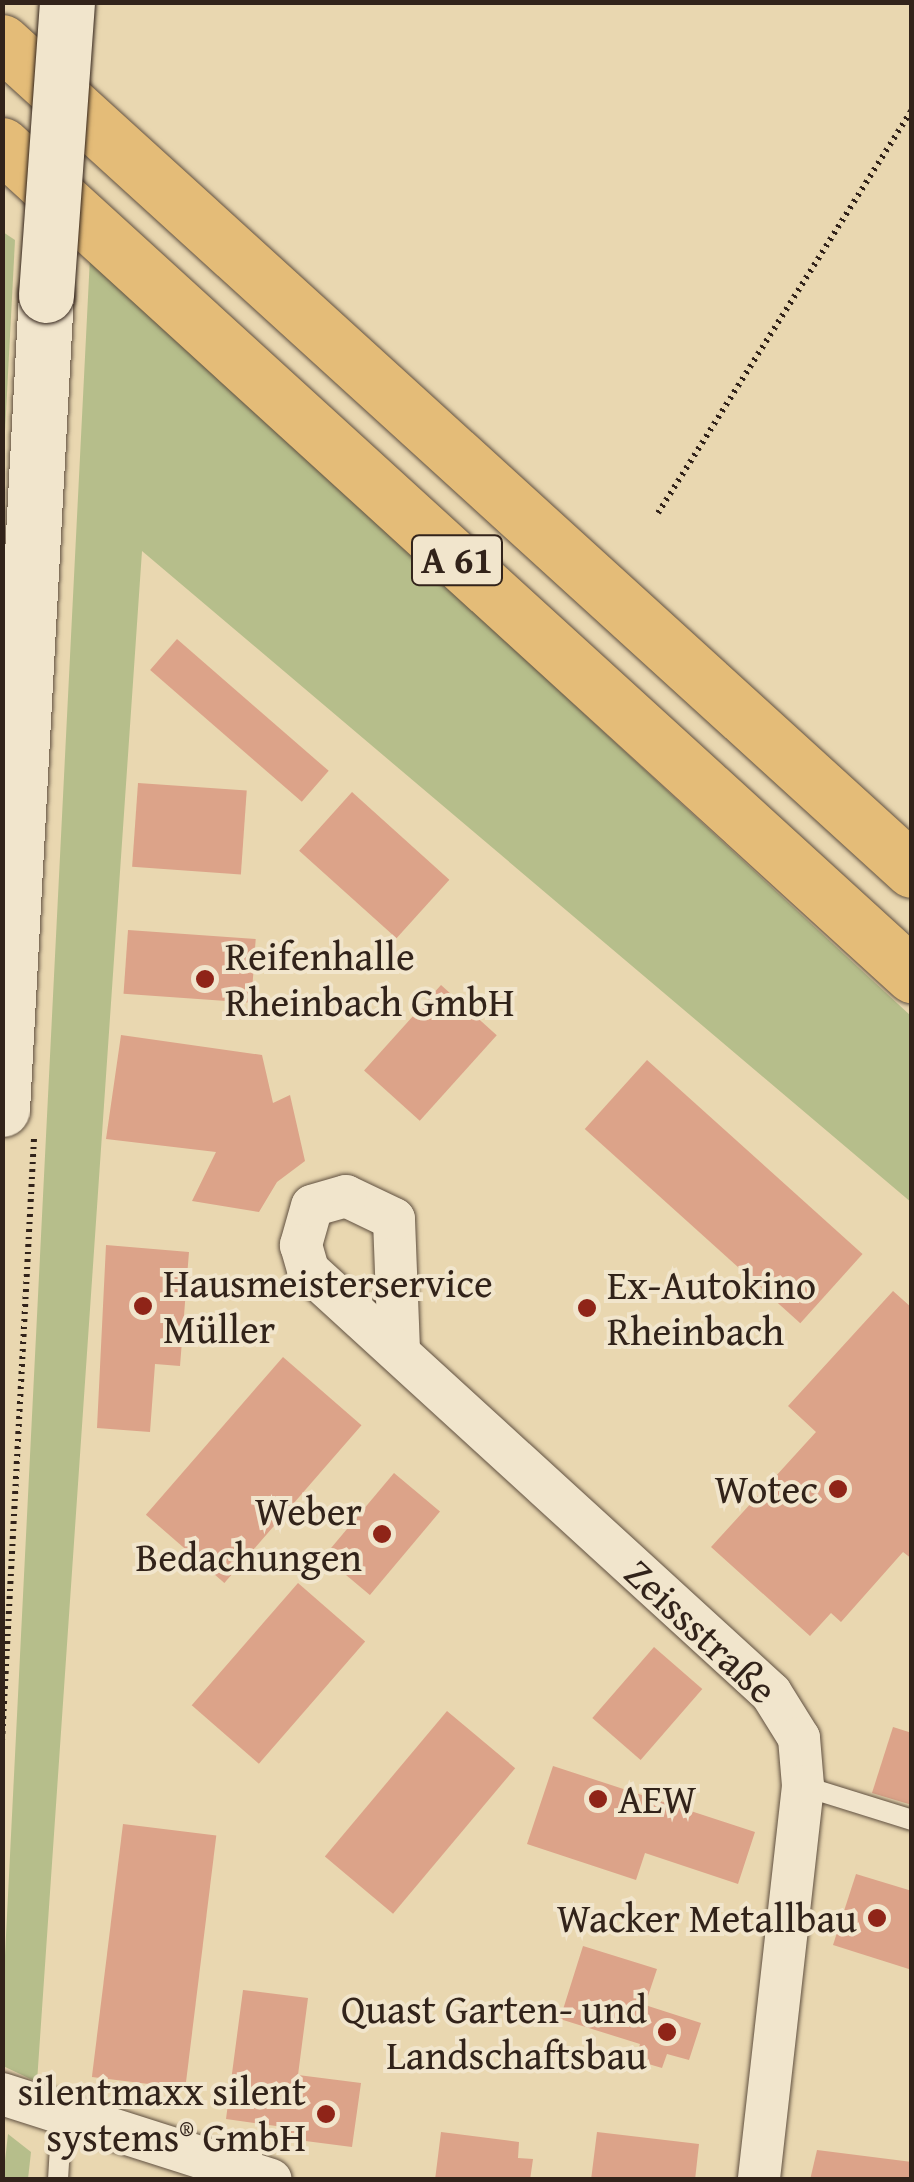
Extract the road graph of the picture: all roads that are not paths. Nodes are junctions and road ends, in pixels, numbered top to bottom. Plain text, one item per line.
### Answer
1 (67, 2) edge
2 (2, 42) edge
3 (2, 145) edge
4 (912, 870) edge
5 (912, 975) edge
6 (2, 1110) edge
7 (399, 1350) dead end
8 (803, 1786) junction
9 (912, 1820) edge
10 (2, 2094) edge
11 (62, 2113) junction
12 (225, 2172) edge
13 (58, 2180) edge
14 (271, 2180) edge
15 (758, 2180) edge

1 - 6 main road, bridge
2 - 4 highway, A 61
3 - 5 highway, A 61
7 - 8 street, Zeissstraße
8 - 9 lane
8 - 15 street, Zeissstraße
10 - 11 street
11 - 12 street
11 - 13 lane
12 - 14 street

